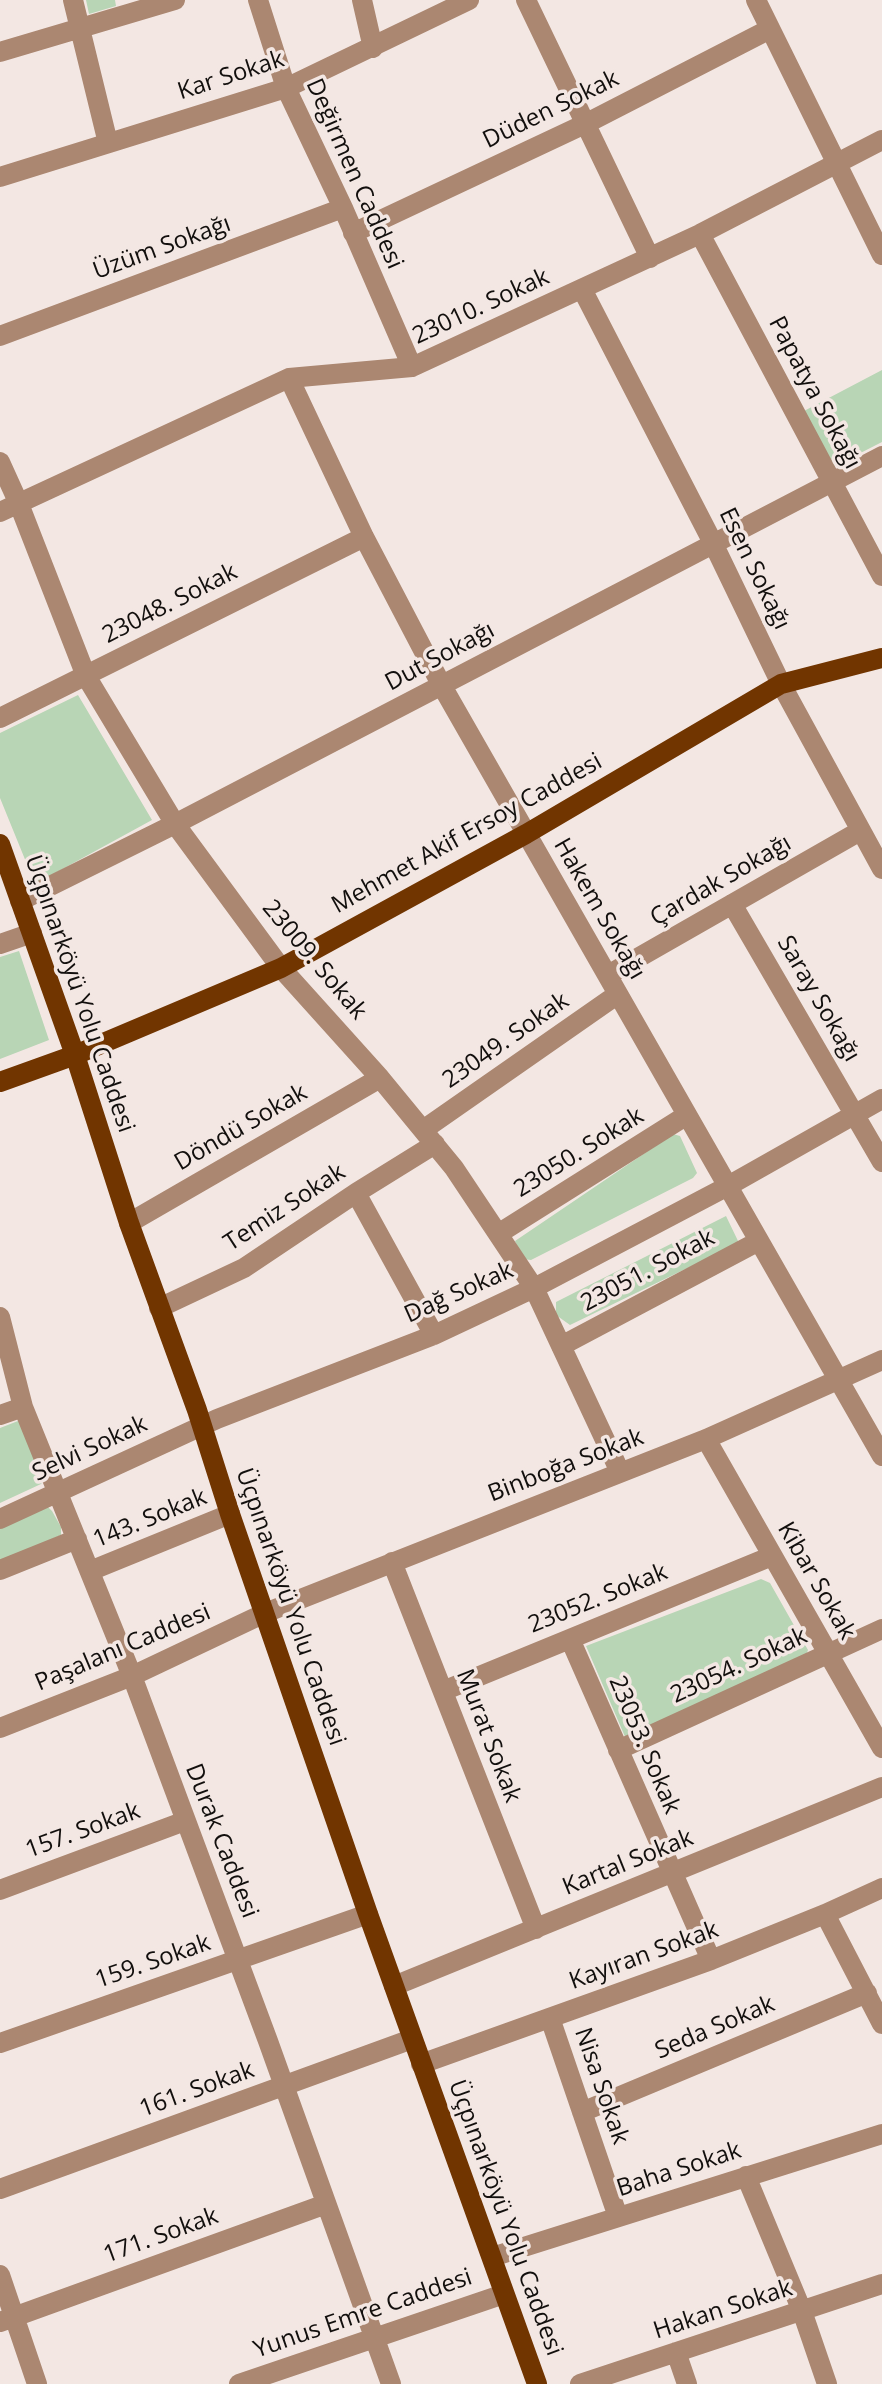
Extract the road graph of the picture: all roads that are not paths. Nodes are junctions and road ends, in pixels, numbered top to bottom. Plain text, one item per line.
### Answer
1 (73, 0) edge
2 (175, 0) edge
3 (258, 0) edge
4 (362, 0) edge
5 (469, 0) edge
6 (526, 0) edge
7 (756, 0) edge
8 (125, 7) edge
9 (82, 28) junction
10 (770, 29) junction
11 (373, 48) junction
12 (0, 52) edge
13 (286, 88) junction
14 (587, 123) junction
15 (882, 140) edge
16 (108, 143) junction
17 (836, 163) junction
18 (0, 177) edge
19 (343, 208) junction
20 (353, 233) junction
21 (700, 234) junction
22 (882, 255) edge
23 (650, 258) junction
24 (582, 289) junction
25 (0, 336) edge
26 (412, 367) junction
27 (289, 378) junction
28 (882, 456) edge
29 (0, 462) edge
30 (832, 482) junction
31 (19, 504) junction
32 (0, 512) edge
33 (364, 537) junction
34 (713, 543) junction
35 (882, 576) edge
36 (882, 658) edge
37 (86, 676) junction
38 (781, 684) junction
39 (442, 686) junction
40 (0, 718) edge
41 (175, 824) junction
42 (860, 831) junction
43 (526, 834) junction
44 (0, 844) edge
45 (882, 869) edge
46 (20, 901) junction
47 (732, 904) junction
48 (32, 933) junction
49 (0, 944) edge
50 (281, 968) junction
51 (608, 975) junction
52 (618, 994) junction
53 (75, 1055) junction
54 (380, 1078) junction
55 (0, 1082) edge
56 (882, 1099) edge
57 (687, 1115) junction
58 (856, 1115) junction
59 (429, 1137) junction
60 (882, 1162) edge
61 (728, 1186) junction
62 (356, 1193) junction
63 (129, 1223) junction
64 (498, 1234) junction
65 (759, 1241) junction
66 (534, 1288) junction
67 (159, 1308) junction
68 (0, 1317) edge
69 (434, 1335) junction
70 (561, 1346) junction
71 (882, 1360) edge
72 (839, 1380) junction
73 (23, 1407) junction
74 (0, 1415) edge
75 (202, 1427) junction
76 (706, 1439) junction
77 (882, 1456) edge
78 (620, 1472) junction
79 (58, 1491) junction
80 (230, 1514) junction
81 (0, 1519) edge
82 (77, 1539) junction
83 (772, 1556) junction
84 (392, 1562) junction
85 (0, 1570) edge
86 (90, 1571) junction
87 (265, 1613) junction
88 (882, 1629) edge
89 (570, 1639) junction
90 (828, 1654) junction
91 (132, 1676) junction
92 (443, 1691) junction
93 (0, 1728) edge
94 (882, 1748) edge
95 (618, 1750) junction
96 (882, 1787) edge
97 (185, 1821) junction
98 (671, 1873) junction
99 (882, 1888) edge
100 (0, 1890) edge
101 (368, 1914) junction
102 (825, 1914) junction
103 (536, 1929) junction
104 (238, 1960) junction
105 (711, 1960) junction
106 (394, 1986) junction
107 (867, 1993) junction
108 (550, 2018) junction
109 (882, 2024) edge
110 (412, 2039) junction
111 (0, 2043) edge
112 (421, 2064) junction
113 (284, 2086) junction
114 (582, 2112) junction
115 (882, 2134) edge
116 (746, 2176) junction
117 (0, 2189) edge
118 (326, 2204) junction
119 (618, 2217) junction
120 (492, 2257) junction
121 (0, 2275) edge
122 (882, 2284) edge
123 (504, 2294) junction
124 (802, 2311) junction
125 (7, 2320) edge
126 (374, 2338) junction
127 (676, 2352) junction
128 (37, 2384) edge
129 (239, 2384) edge
130 (391, 2384) edge
131 (537, 2384) edge
132 (580, 2384) edge
133 (687, 2384) edge
134 (827, 2384) edge

1 - 9 street
2 - 8 street
3 - 13 street, Değirmen Caddesi
4 - 11 street
5 - 11 street, Kar Sokak
6 - 14 street
7 - 10 street
8 - 9 street
9 - 12 street
9 - 16 street
10 - 14 street, Düden Sokak
10 - 17 street
11 - 13 street, Kar Sokak
13 - 16 street, Kar Sokak
13 - 19 street, Değirmen Caddesi
14 - 20 street, Düden Sokak
14 - 23 street
15 - 17 street, 23010. Sokak
16 - 18 street, Kar Sokak
17 - 21 street, 23010. Sokak
17 - 22 street
19 - 20 street, Değirmen Caddesi
19 - 25 street, Üzüm Sokağı
20 - 26 street, Değirmen Caddesi
21 - 23 street, 23010. Sokak
21 - 30 street, Papatya Sokağı
23 - 24 street, 23010. Sokak
24 - 26 street, 23010. Sokak
24 - 34 street, Esen Sokağı
26 - 27 street, 23010. Sokak
27 - 31 street, 23010. Sokak
27 - 33 street, Hakem Sokağı
28 - 30 street, Dut Sokağı
29 - 31 street, 23009. Sokak
30 - 34 street, Dut Sokağı
30 - 35 street, Papatya Sokağı
31 - 32 street, 23010. Sokak
31 - 37 street, 23009. Sokak
33 - 37 street, 23048. Sokak
33 - 39 street, Hakem Sokağı
34 - 38 street, Esen Sokağı
34 - 39 street, Dut Sokağı
36 - 38 main road, Mehmet Akif Ersoy Caddesi
37 - 40 street, 23048. Sokak
37 - 41 street, 23009. Sokak
38 - 42 street, Esen Sokağı
38 - 43 main road, Mehmet Akif Ersoy Caddesi
39 - 41 street, Dut Sokağı
39 - 43 street, Hakem Sokağı
41 - 46 street, Dut Sokağı
41 - 50 street, 23009. Sokak
42 - 45 street, Esen Sokağı
42 - 47 street, Çardak Sokağı
43 - 50 main road, Mehmet Akif Ersoy Caddesi
43 - 51 street, Hakem Sokağı
44 - 46 main road, Üçpınarköyü Yolu Caddesi
46 - 48 main road, Üçpınarköyü Yolu Caddesi
47 - 51 street, Çardak Sokağı
47 - 58 street, Saray Sokağı
48 - 49 street
48 - 53 main road, Üçpınarköyü Yolu Caddesi
50 - 53 main road, Mehmet Akif Ersoy Caddesi
50 - 54 street, 23009. Sokak
51 - 52 street, Hakem Sokağı
52 - 57 street, Hakem Sokağı
52 - 59 street, 23049. Sokak
53 - 55 main road, Mehmet Akif Ersoy Caddesi
53 - 63 main road, Üçpınarköyü Yolu Caddesi
54 - 59 street, 23009. Sokak
54 - 63 street, Döndü Sokak
56 - 58 street, Dağ Sokak
57 - 61 street, Hakem Sokağı
57 - 64 street, 23050. Sokak
58 - 60 street, Saray Sokağı
58 - 61 street, Dağ Sokak
59 - 62 street, Temiz Sokak
59 - 64 street, 23009. Sokak
61 - 65 street, Hakem Sokağı
61 - 66 street, Dağ Sokak
62 - 67 street, Temiz Sokak
62 - 69 street
63 - 67 main road, Üçpınarköyü Yolu Caddesi
64 - 66 street, 23009. Sokak
65 - 70 street, 23051. Sokak
65 - 72 street, Hakem Sokağı
66 - 69 street, Dağ Sokak
66 - 70 street, 23009. Sokak
67 - 75 main road, Üçpınarköyü Yolu Caddesi
68 - 73 street, Durak Caddesi
69 - 75 street, Dağ Sokak
70 - 78 street, 23009. Sokak
71 - 72 street, Binboğa Sokak
72 - 76 street, Binboğa Sokak
72 - 77 street, Hakem Sokağı
73 - 74 street
73 - 79 street, Durak Caddesi
75 - 79 street, Selvi Sokak
75 - 80 main road, Üçpınarköyü Yolu Caddesi
76 - 78 street, Binboğa Sokak
76 - 83 street, Kibar Sokak
78 - 84 street, Binboğa Sokak
79 - 81 street, Selvi Sokak
79 - 82 street, Durak Caddesi
80 - 86 street, 143. Sokak
80 - 87 main road, Üçpınarköyü Yolu Caddesi
82 - 85 street
82 - 86 street, Durak Caddesi
83 - 89 street, 23052. Sokak
83 - 90 street, Kibar Sokak
84 - 87 street, Binboğa Sokak
84 - 92 street, Murat Sokak
86 - 91 street, Durak Caddesi
87 - 91 street, Paşalanı Caddesi
87 - 101 main road, Üçpınarköyü Yolu Caddesi
88 - 90 street, 23054. Sokak
89 - 92 street, 23052. Sokak
89 - 95 street, 23053. Sokak
90 - 94 street, Kibar Sokak
90 - 95 street, 23054. Sokak
91 - 93 street, Paşalanı Caddesi
91 - 97 street, Durak Caddesi
92 - 103 street, Murat Sokak
95 - 98 street, 23053. Sokak
96 - 98 street, Kartal Sokak
97 - 100 street, 157. Sokak
97 - 104 street, Durak Caddesi
98 - 103 street, Kartal Sokak
98 - 105 street, 23053. Sokak
99 - 102 street, Kayıran Sokak
101 - 104 street, 159. Sokak
101 - 106 main road, Üçpınarköyü Yolu Caddesi
102 - 105 street, Kayıran Sokak
102 - 107 street
103 - 106 street, Kartal Sokak
104 - 111 street, 159. Sokak
104 - 113 street, Durak Caddesi
105 - 108 street, Kayıran Sokak
106 - 110 main road, Üçpınarköyü Yolu Caddesi
107 - 109 street
107 - 114 street, Seda Sokak
108 - 112 street, Kayıran Sokak
108 - 114 street, Nisa Sokak
110 - 112 main road, Üçpınarköyü Yolu Caddesi
110 - 113 street, 161. Sokak
112 - 120 main road, Üçpınarköyü Yolu Caddesi
113 - 117 street, 161. Sokak
113 - 118 street, Durak Caddesi
114 - 119 street, Nisa Sokak
115 - 116 street, Baha Sokak
116 - 119 street, Baha Sokak
116 - 124 street
118 - 125 street, 171. Sokak
118 - 126 street, Durak Caddesi
119 - 120 street, Baha Sokak
120 - 123 main road, Üçpınarköyü Yolu Caddesi
121 - 125 street
122 - 124 street, Hakan Sokak
123 - 126 street, Yunus Emre Caddesi
123 - 131 main road, Üçpınarköyü Yolu Caddesi
124 - 127 street, Hakan Sokak
124 - 134 street
125 - 128 street
126 - 129 street, Yunus Emre Caddesi
126 - 130 street, Durak Caddesi
127 - 132 street, Hakan Sokak
127 - 133 street

